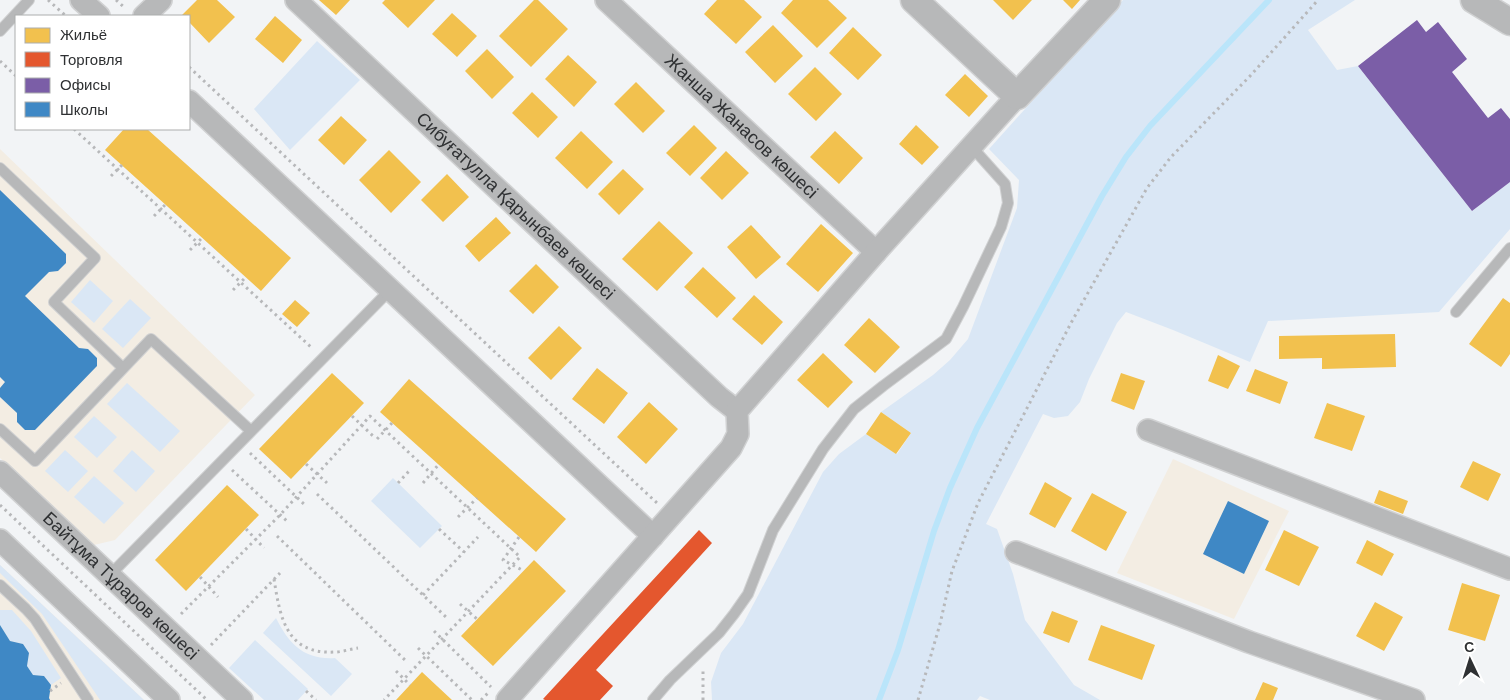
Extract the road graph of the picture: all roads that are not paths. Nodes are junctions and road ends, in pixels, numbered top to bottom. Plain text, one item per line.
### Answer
1 (29, 0) edge
2 (81, 0) edge
3 (161, 0) edge
4 (296, 0) edge
5 (606, 0) edge
6 (914, 0) edge
7 (1107, 0) edge
8 (1474, 0) edge
9 (98, 15) edge
10 (145, 15) edge
11 (1510, 22) edge
12 (0, 31) edge
13 (1017, 96) junction
14 (190, 102) edge
15 (971, 146) junction
16 (0, 168) edge
17 (1510, 248) edge
18 (876, 252) junction
19 (390, 290) junction
20 (1456, 312) dead end
21 (124, 368) junction
22 (737, 411) junction
23 (0, 429) edge
24 (1148, 430) dead end
25 (251, 431) junction
26 (0, 472) edge
27 (653, 536) junction
28 (0, 540) edge
29 (1016, 552) dead end
30 (1510, 569) edge
31 (110, 575) junction
32 (0, 586) edge
33 (500, 694) edge
34 (88, 700) edge
35 (169, 700) edge
36 (242, 700) edge
37 (653, 700) edge
38 (1414, 700) edge

1 - 12 lane
2 - 9 street
3 - 10 street
4 - 22 street, Сибуғатулла Қарынбаев көшесі
5 - 18 street, Жанша Жанасов көшесі
6 - 13 street
7 - 13 street
8 - 11 street
13 - 15 street
14 - 19 street
15 - 18 street
15 - 37 lane
16 - 21 lane
17 - 20 lane
18 - 22 street
19 - 25 lane
19 - 27 street
21 - 23 lane
21 - 25 lane
22 - 27 street
24 - 30 street
25 - 31 lane
26 - 31 street, Байтұма Тұраров көшесі
27 - 33 street
28 - 35 street
29 - 38 street
31 - 36 street, Байтұма Тұраров көшесі
32 - 34 lane

